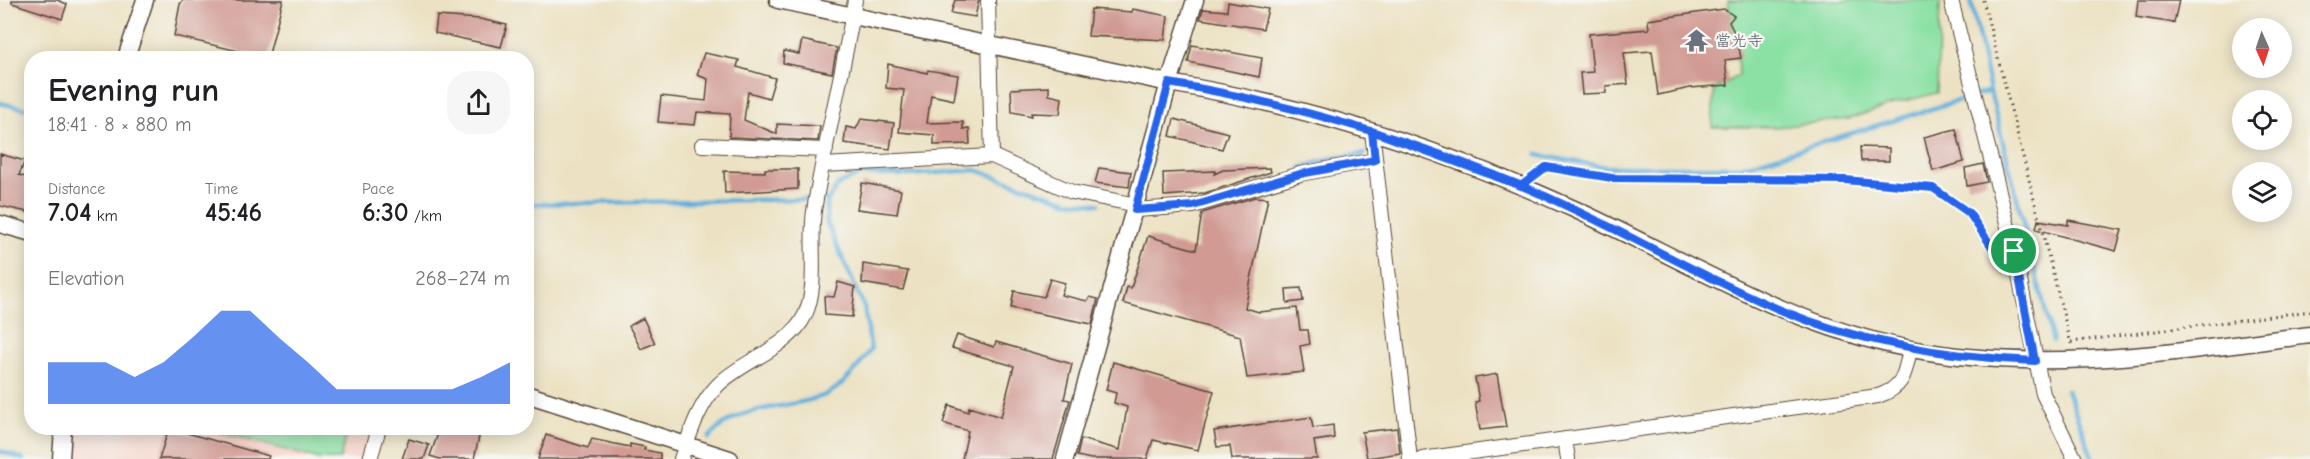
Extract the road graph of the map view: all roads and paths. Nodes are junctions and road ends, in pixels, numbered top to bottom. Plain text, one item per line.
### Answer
1 (145, 0) edge
2 (778, 0) edge
3 (988, 0) edge
4 (1195, 0) edge
5 (1951, 0) edge
6 (1983, 0) edge
7 (853, 8) edge
8 (989, 44) junction
9 (128, 51) edge
10 (1169, 83) junction
11 (1372, 131) junction
12 (702, 145) dead end
13 (826, 150) junction
14 (992, 156) junction
15 (1368, 161) junction
16 (824, 165) junction
17 (1521, 186) junction
18 (1136, 207) junction
19 (0, 224) edge
20 (24, 231) edge
21 (2014, 251) junction
22 (2310, 311) edge
23 (2310, 335) edge
24 (2070, 342) junction
25 (1910, 349) junction
26 (2035, 361) junction
27 (2077, 361) junction
28 (534, 397) edge
29 (63, 435) edge
30 (376, 435) edge
31 (1565, 439) junction
32 (683, 452) edge
33 (61, 459) edge
34 (370, 459) edge
35 (730, 459) edge
36 (1065, 459) edge
37 (1410, 459) edge
38 (1422, 459) edge
39 (1568, 459) edge
40 (2075, 459) edge

1 - 9 street
2 - 7 street
3 - 8 street
4 - 10 street
5 - 21 street
6 - 24 path
7 - 8 street
7 - 13 street
8 - 10 street
8 - 14 street
10 - 11 street
10 - 18 street
11 - 15 street
11 - 17 street
12 - 13 street
13 - 16 street
14 - 16 street
14 - 18 street
15 - 18 street
15 - 37 street
16 - 32 street
17 - 21 path
17 - 25 street
18 - 36 street
19 - 20 street
21 - 26 street
22 - 24 path
23 - 27 street
24 - 27 path
25 - 26 street
25 - 31 street
26 - 27 street
26 - 40 street
28 - 32 street
29 - 33 street
30 - 34 street
31 - 38 street
31 - 39 street
32 - 35 street

